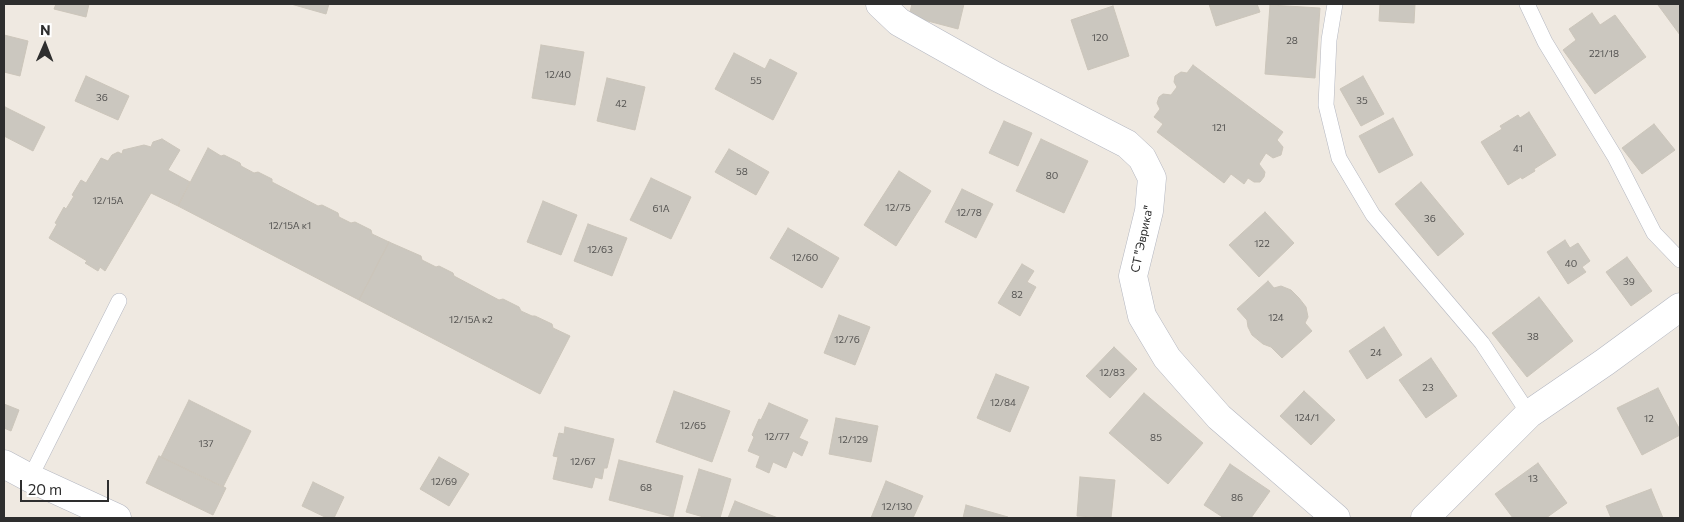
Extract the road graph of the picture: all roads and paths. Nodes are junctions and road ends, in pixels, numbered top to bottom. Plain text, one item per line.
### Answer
1 (880, 4) edge
2 (1335, 4) edge
3 (1527, 4) edge
4 (1680, 260) edge
5 (119, 301) dead end
6 (1680, 307) edge
7 (1529, 414) junction
8 (4, 464) edge
9 (30, 478) junction
10 (117, 518) edge
11 (1336, 518) edge
12 (1425, 518) edge

1 - 11 street, СТ "Эврика"
2 - 7 lane
3 - 4 lane
5 - 9 lane
6 - 7 street
7 - 12 street
8 - 9 street
9 - 10 street

